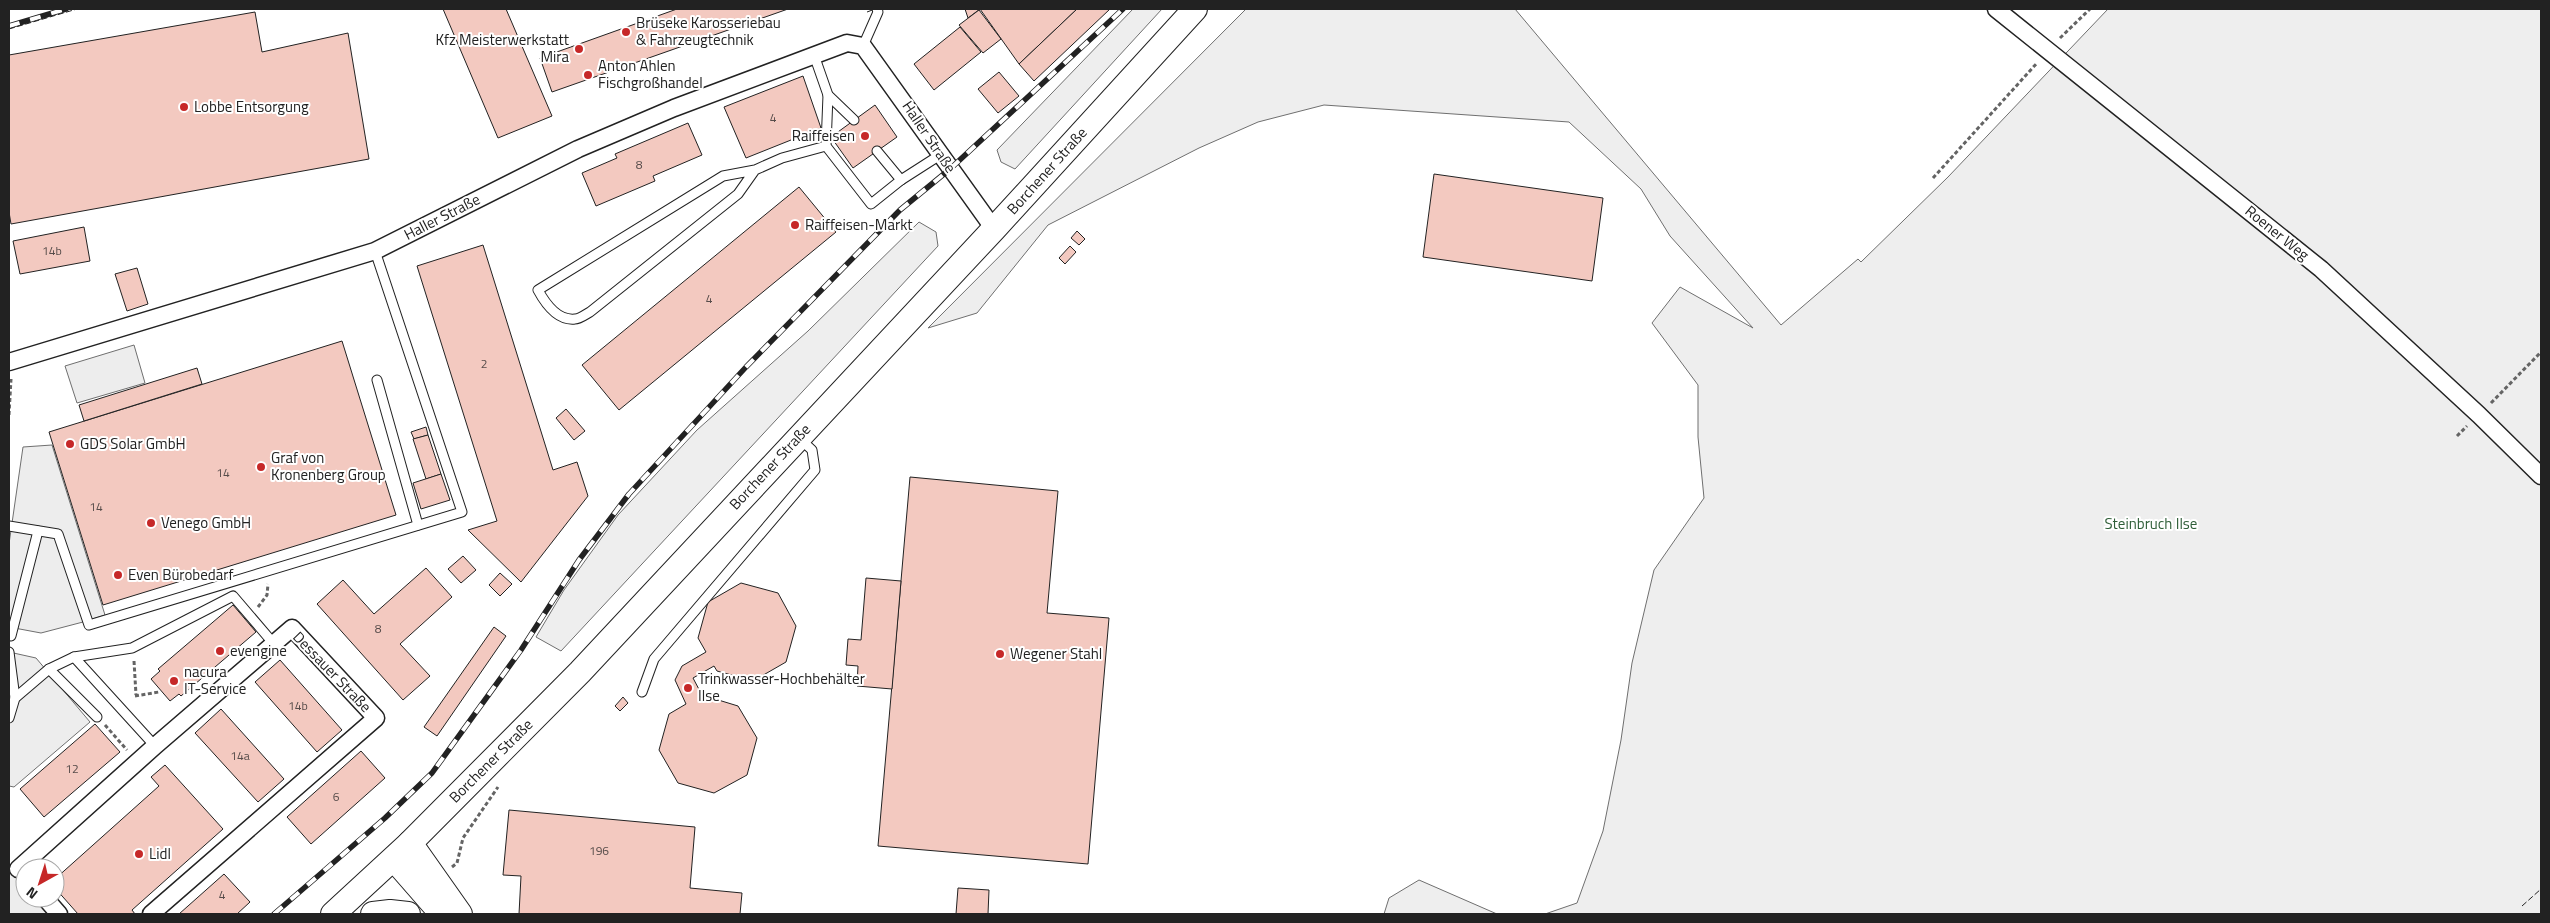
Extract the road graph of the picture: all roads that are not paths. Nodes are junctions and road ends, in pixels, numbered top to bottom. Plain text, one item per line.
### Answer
1 (877, 9) edge
2 (1195, 9) edge
3 (1996, 9) edge
4 (863, 46) junction
5 (814, 55) junction
6 (828, 95) junction
7 (854, 120) dead end
8 (826, 146) junction
9 (877, 151) dead end
10 (940, 155) junction
11 (755, 170) junction
12 (901, 180) junction
13 (994, 229) junction
14 (375, 251) junction
15 (9, 362) edge
16 (377, 380) dead end
17 (798, 437) junction
18 (2541, 476) edge
19 (418, 525) junction
20 (9, 526) edge
21 (38, 530) junction
22 (11, 636) dead end
23 (274, 644) junction
24 (9, 652) edge
25 (74, 657) junction
26 (49, 669) junction
27 (642, 692) dead end
28 (15, 698) junction
29 (97, 717) road end
30 (9, 718) edge
31 (155, 746) junction
32 (402, 851) junction
33 (29, 858) edge
34 (151, 914) edge
35 (334, 914) edge
36 (373, 914) edge
37 (408, 914) edge
38 (442, 914) edge
39 (460, 914) edge

1 - 4 lane
2 - 13 main road, Borchener Straße
3 - 18 street, Roener Weg
4 - 5 street, Haller Straße
4 - 10 street, Haller Straße
5 - 6 lane
5 - 14 street, Haller Straße
6 - 7 lane
6 - 8 lane
8 - 11 lane
8 - 12 lane
9 - 12 lane
10 - 12 lane
10 - 13 street, Haller Straße
11 - 11 lane
13 - 17 main road, Borchener Straße
14 - 15 street, Haller Straße
14 - 19 lane
16 - 19 lane
17 - 27 lane
17 - 32 main road, Borchener Straße
19 - 21 lane
20 - 21 lane
21 - 22 lane
23 - 25 lane
23 - 31 street, Dessauer Straße
23 - 34 street, Dessauer Straße
24 - 28 lane
25 - 26 lane
25 - 31 lane
26 - 28 lane
26 - 29 lane
28 - 30 lane
31 - 33 street, Dessauer Straße
32 - 35 main road, Borchener Straße
32 - 38 main road
32 - 39 main road
36 - 37 main road

